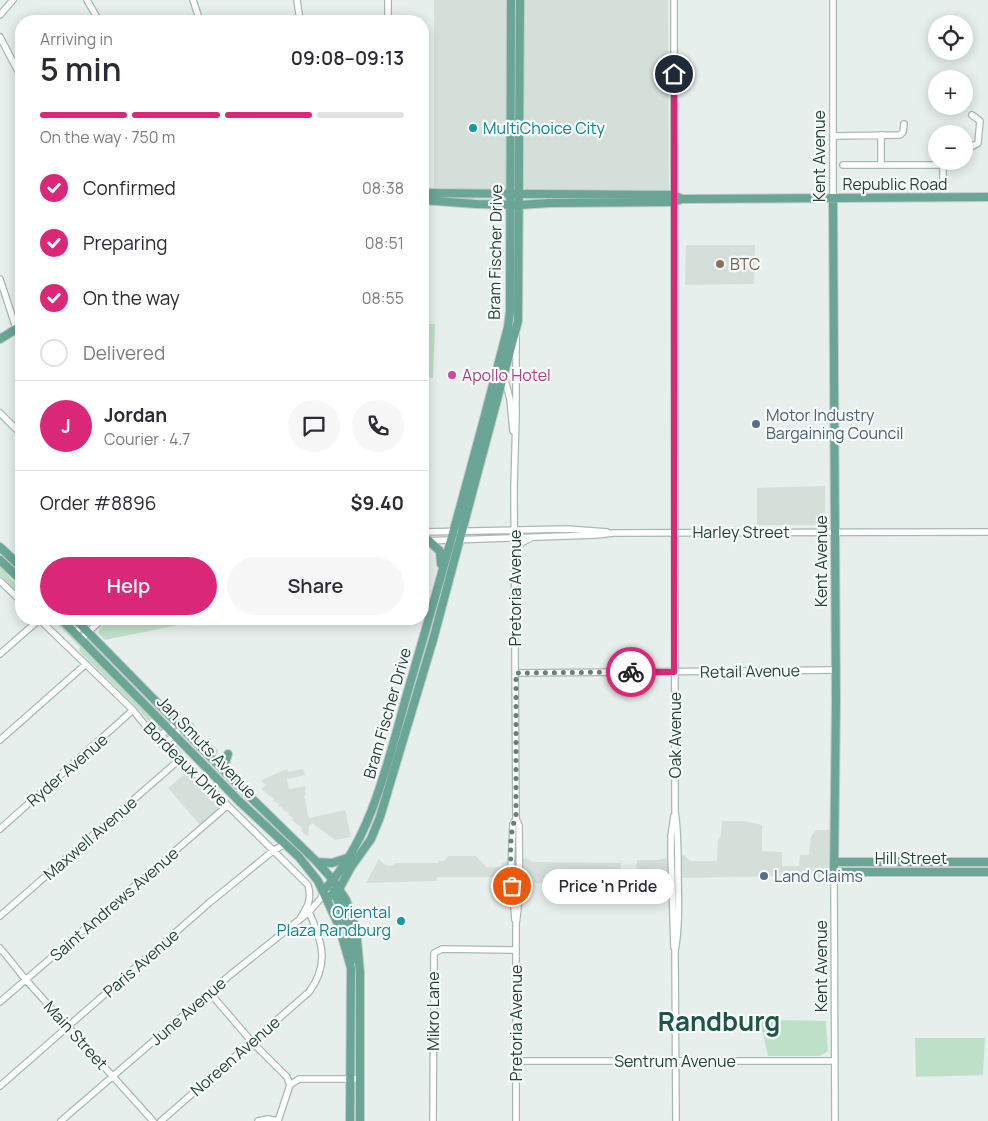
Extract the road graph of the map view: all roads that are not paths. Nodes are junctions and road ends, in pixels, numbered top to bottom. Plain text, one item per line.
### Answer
1 (14, 0) edge
2 (88, 0) edge
3 (193, 0) edge
4 (297, 0) edge
5 (388, 0) edge
6 (510, 0) edge
7 (520, 0) edge
8 (674, 0) edge
9 (833, 0) edge
10 (0, 15) edge
11 (95, 15) edge
12 (198, 15) edge
13 (299, 15) edge
14 (388, 15) edge
15 (0, 37) edge
16 (15, 66) edge
17 (972, 115) dead end
18 (904, 124) dead end
19 (881, 135) junction
20 (833, 136) junction
21 (973, 146) edge
22 (928, 163) edge
23 (843, 165) dead end
24 (881, 165) junction
25 (943, 170) edge
26 (943, 183) dead end
27 (429, 193) edge
28 (509, 194) junction
29 (520, 194) junction
30 (988, 196) edge
31 (833, 198) junction
32 (674, 199) junction
33 (429, 200) edge
34 (509, 205) junction
35 (520, 205) junction
36 (0, 279) edge
37 (15, 317) edge
38 (516, 329) junction
39 (15, 330) edge
40 (0, 339) edge
41 (500, 361) junction
42 (504, 373) junction
43 (0, 414) edge
44 (15, 428) edge
45 (514, 448) junction
46 (514, 530) junction
47 (429, 532) edge
48 (675, 532) junction
49 (834, 532) junction
50 (988, 532) edge
51 (614, 533) junction
52 (452, 534) junction
53 (461, 534) junction
54 (515, 537) junction
55 (533, 537) junction
56 (429, 539) edge
57 (429, 543) edge
58 (0, 547) edge
59 (515, 550) junction
60 (0, 560) edge
61 (15, 561) edge
62 (441, 573) junction
63 (15, 574) edge
64 (0, 581) edge
65 (15, 595) edge
66 (429, 616) edge
67 (33, 625) edge
68 (46, 625) edge
69 (67, 625) edge
70 (82, 625) joint
71 (96, 625) edge
72 (427, 625) edge
73 (88, 632) junction
74 (78, 636) junction
75 (0, 654) edge
76 (86, 664) junction
77 (835, 670) junction
78 (674, 672) junction
79 (516, 673) junction
80 (133, 710) junction
81 (180, 725) junction
82 (168, 729) junction
83 (174, 735) junction
84 (156, 739) junction
85 (0, 740) edge
86 (163, 745) junction
87 (228, 754) dead end
88 (179, 760) junction
89 (226, 773) junction
90 (227, 806) junction
91 (0, 829) edge
92 (371, 839) junction
93 (284, 845) junction
94 (274, 850) junction
95 (347, 858) junction
96 (317, 862) junction
97 (834, 862) junction
98 (988, 862) edge
99 (834, 872) junction
100 (988, 872) edge
101 (333, 880) junction
102 (323, 891) junction
103 (337, 891) junction
104 (327, 899) junction
105 (346, 900) junction
106 (317, 904) junction
107 (309, 912) junction
108 (0, 916) edge
109 (301, 917) junction
110 (0, 948) edge
111 (516, 950) junction
112 (351, 968) junction
113 (26, 980) junction
114 (210, 992) junction
115 (0, 1002) edge
116 (68, 1026) junction
117 (252, 1042) junction
118 (675, 1060) junction
119 (516, 1061) junction
120 (835, 1061) junction
121 (113, 1077) junction
122 (350, 1079) junction
123 (360, 1079) junction
124 (290, 1085) junction
125 (0, 1086) edge
126 (61, 1121) edge
127 (153, 1121) edge
128 (161, 1121) edge
129 (258, 1121) edge
130 (278, 1121) edge
131 (350, 1121) edge
132 (360, 1121) edge
133 (433, 1121) edge
134 (516, 1121) edge
135 (676, 1121) edge
136 (835, 1121) edge

1 - 10 street
2 - 11 street
3 - 12 street
4 - 13 street
5 - 14 street
6 - 28 main road, Bram Fischer Drive
7 - 29 main road, Bram Fischer Drive
8 - 32 street, Oak Avenue
9 - 20 street, Kent Avenue
15 - 16 street
17 - 21 street
18 - 19 street
19 - 20 street
19 - 24 street
20 - 31 street, Kent Avenue
22 - 24 street
23 - 24 street
25 - 26 street
27 - 28 main road, Republic Road
28 - 29 main road, Republic Road
28 - 34 main road, Bram Fischer Drive
29 - 32 main road, Republic Road
29 - 35 main road, Bram Fischer Drive
30 - 31 main road, Republic Road
31 - 32 main road, Republic Road
31 - 49 main road, Kent Avenue
32 - 35 main road, Republic Road
32 - 48 street, Oak Avenue
33 - 34 main road, Republic Road
34 - 35 main road, Republic Road
34 - 41 main road, Bram Fischer Drive
35 - 38 main road, Bram Fischer Drive
36 - 37 street
38 - 42 main road, Bram Fischer Drive
38 - 45 street, Pretoria Avenue
39 - 40 main road
41 - 42 street, Pretoria Avenue
41 - 52 main road, Bram Fischer Drive
42 - 45 street, Pretoria Avenue
42 - 53 main road, Bram Fischer Drive
43 - 44 street
45 - 46 street, Pretoria Avenue
46 - 51 street, Harley Street
46 - 53 street, Harley Street
46 - 54 street, Pretoria Avenue
47 - 52 street
48 - 49 street, Harley Street
48 - 51 street, Harley Street
48 - 78 street, Oak Avenue
49 - 50 street, Harley Street
49 - 77 main road, Kent Avenue
51 - 55 street, Harley Street
52 - 53 street
52 - 56 street
52 - 62 main road, Bram Fischer Drive
53 - 54 street, Harley Street
53 - 92 main road, Bram Fischer Drive
54 - 55 street, Harley Street
54 - 59 street, Pretoria Avenue
55 - 59 street
57 - 62 main road
58 - 61 main road
59 - 79 street, Pretoria Avenue
60 - 63 main road
62 - 66 main road, Bram Fischer Drive
64 - 65 street
67 - 75 street
68 - 76 street, Bordeaux Drive
69 - 74 main road, Jan Smuts Avenue
70 - 73 main road, Jan Smuts Avenue
70 - 74 street
71 - 73 street
72 - 95 main road, Bram Fischer Drive
73 - 74 street
73 - 81 main road, Jan Smuts Avenue
74 - 82 main road, Jan Smuts Avenue
76 - 80 street, Bordeaux Drive
76 - 85 street
77 - 78 street, Retail Avenue
77 - 97 main road, Kent Avenue
78 - 79 street, Retail Avenue
78 - 118 street, Oak Avenue
79 - 111 street, Pretoria Avenue
80 - 84 street, Bordeaux Drive
80 - 91 street, Ryder Avenue
81 - 82 street
81 - 83 street
81 - 89 main road, Jan Smuts Avenue
82 - 83 main road, Jan Smuts Avenue
82 - 84 street
83 - 86 street
83 - 93 main road, Jan Smuts Avenue
84 - 86 street, Bordeaux Drive
86 - 88 street, Bordeaux Drive
87 - 89 main road
88 - 90 street, Bordeaux Drive
88 - 108 street, Maxwell Avenue
89 - 96 main road, Jan Smuts Avenue
90 - 94 street, Bordeaux Drive
90 - 113 street, Saint Andrews Avenue
92 - 103 main road, Bram Fischer Drive
92 - 105 main road
93 - 94 street, Paris Avenue
93 - 102 main road, Jan Smuts Avenue
94 - 109 street, Bordeaux Drive
94 - 116 street, Paris Avenue
95 - 96 main road
95 - 101 main road, Bram Fischer Drive
96 - 101 main road, Jan Smuts Avenue
97 - 98 main road, Hill Street
97 - 99 main road, Kent Avenue
99 - 100 main road, Hill Street
99 - 120 street, Kent Avenue
101 - 102 main road, Bram Fischer Drive
101 - 103 main road, Jan Smuts Avenue
102 - 104 main road, Jan Smuts Avenue
102 - 106 street, June Avenue
103 - 104 main road, Bram Fischer Drive
103 - 105 main road
103 - 112 main road
104 - 106 street, June Avenue
104 - 112 main road
105 - 123 main road
106 - 107 street, June Avenue
107 - 109 street, June Avenue
107 - 117 street, Noreen Avenue
109 - 114 street, June Avenue
110 - 113 street, Main Street
111 - 119 street, Pretoria Avenue
111 - 133 street, Mikro Lane
112 - 122 main road
113 - 115 street, Saint Andrews Avenue
113 - 116 street, Main Street
114 - 117 street
114 - 121 street, June Avenue
116 - 121 street, Main Street
116 - 125 street, Paris Avenue
117 - 124 street
117 - 128 street, Noreen Avenue
118 - 119 street, Sentrum Avenue
118 - 120 street, Sentrum Avenue
118 - 135 street, Oak Avenue
119 - 134 street, Pretoria Avenue
120 - 136 street, Kent Avenue
121 - 126 street, June Avenue
121 - 127 street, Main Street
122 - 123 street
122 - 124 street
122 - 131 main road
123 - 132 main road
124 - 130 street
129 - 130 street

